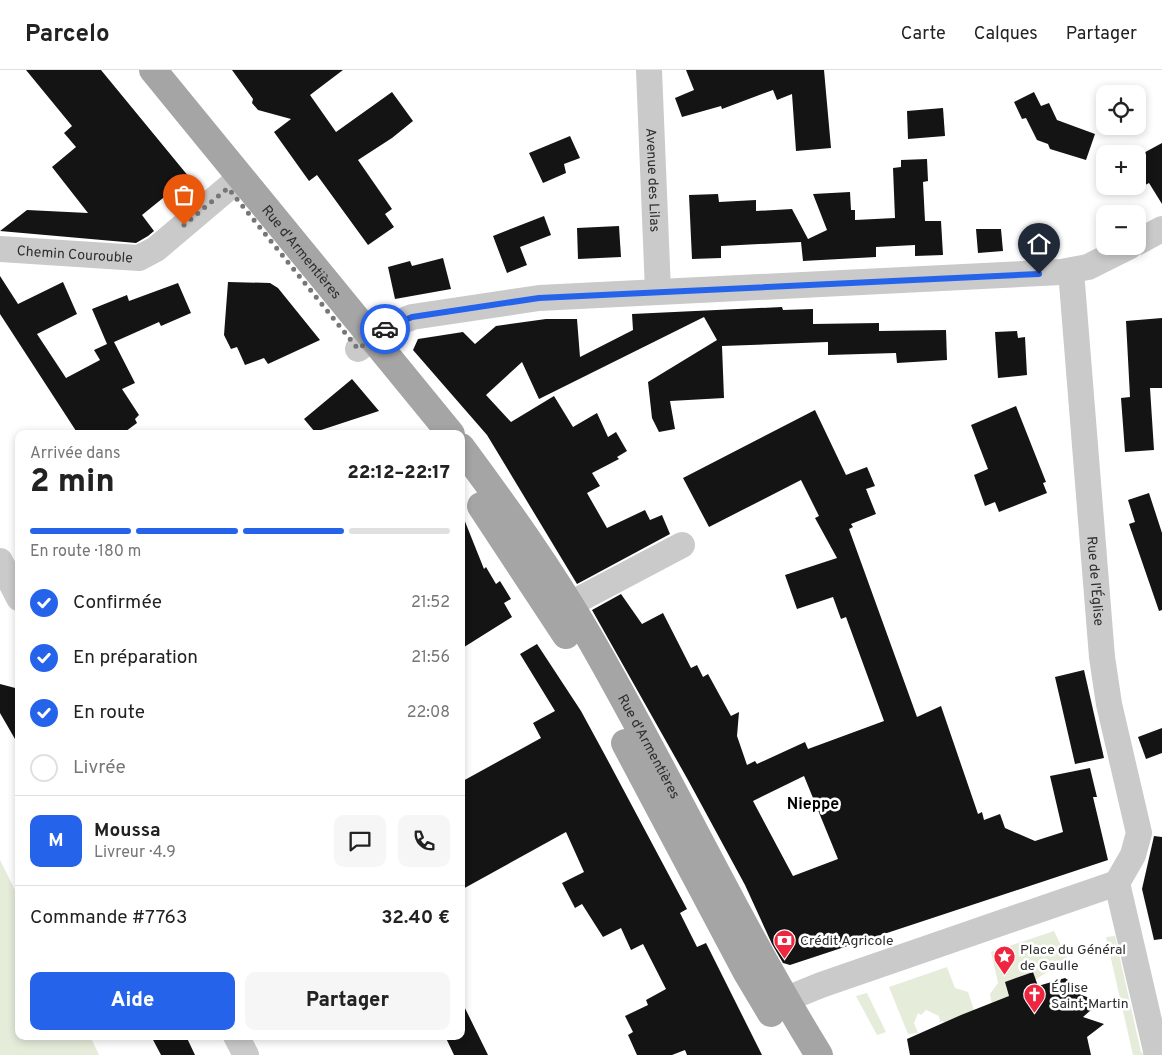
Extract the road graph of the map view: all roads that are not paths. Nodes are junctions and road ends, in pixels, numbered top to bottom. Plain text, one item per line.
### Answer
1 (132, 70) edge
2 (153, 70) edge
3 (649, 70) edge
4 (234, 183) junction
5 (1162, 229) edge
6 (1146, 238) edge
7 (0, 249) edge
8 (1112, 255) edge
9 (1071, 271) junction
10 (658, 291) junction
11 (365, 344) junction
12 (423, 430) edge
13 (447, 430) edge
14 (465, 453) edge
15 (465, 485) edge
16 (682, 545) dead end
17 (0, 561) edge
18 (15, 590) edge
19 (578, 600) dead end
20 (1117, 882) junction
21 (776, 1003) junction
22 (238, 1040) edge
23 (246, 1055) edge
24 (797, 1055) edge
25 (819, 1055) edge
26 (1157, 1055) edge

1 - 4 main road, Rue d'Armentières
2 - 4 main road, Rue d'Armentières
3 - 10 street, Avenue des Lilas
4 - 7 street, Chemin Courouble
4 - 11 main road, Rue d'Armentières
5 - 6 street
8 - 9 street
9 - 10 street
9 - 20 street, Rue de l'Église
10 - 11 street
11 - 12 main road, Rue d'Armentières
11 - 13 main road, Rue d'Armentières
14 - 21 main road, Rue d'Armentières
15 - 21 main road, Rue d'Armentières
16 - 19 street
17 - 18 street
20 - 21 street
20 - 26 street
21 - 24 main road, Rue d'Armentières
21 - 25 main road, Rue d'Armentières
22 - 23 street

